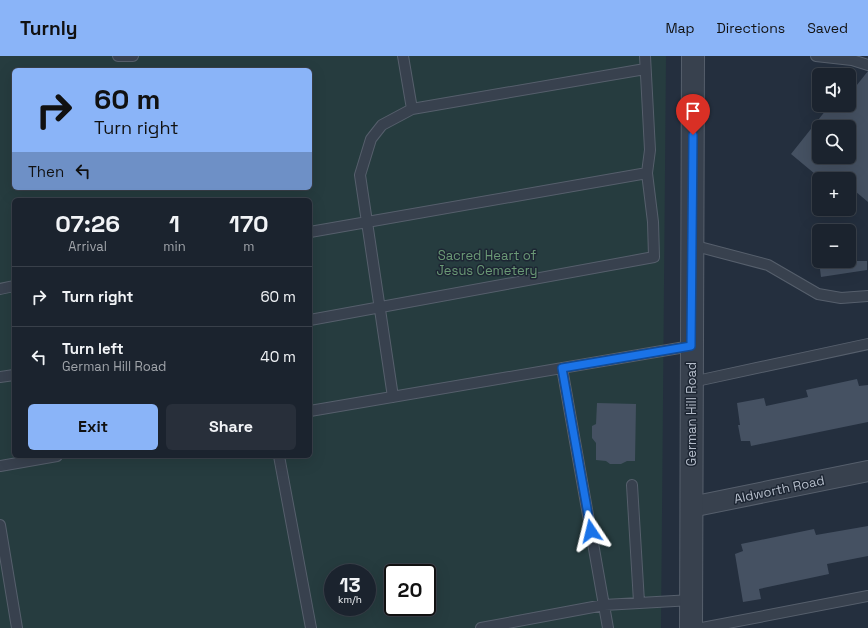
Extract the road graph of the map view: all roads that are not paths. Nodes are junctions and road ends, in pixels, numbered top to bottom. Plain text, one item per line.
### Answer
1 (118, 56) edge
2 (133, 56) edge
3 (403, 56) edge
4 (645, 56) edge
5 (693, 56) edge
6 (816, 56) edge
7 (868, 64) edge
8 (645, 69) junction
9 (412, 109) junction
10 (647, 173) junction
11 (367, 221) junction
12 (312, 232) edge
13 (692, 245) junction
14 (12, 286) edge
15 (0, 289) edge
16 (868, 296) edge
17 (380, 307) junction
18 (312, 320) edge
19 (868, 344) edge
20 (691, 346) junction
21 (562, 368) junction
22 (12, 375) edge
23 (0, 377) edge
24 (692, 382) junction
25 (393, 397) junction
26 (312, 411) edge
27 (46, 458) edge
28 (278, 458) edge
29 (0, 466) edge
30 (868, 471) edge
31 (632, 485) dead end
32 (691, 507) junction
33 (0, 525) edge
34 (868, 596) edge
35 (692, 600) junction
36 (639, 602) junction
37 (604, 606) junction
38 (17, 628) edge
39 (311, 628) edge
40 (481, 628) edge
41 (608, 628) edge
42 (691, 628) edge
43 (702, 628) edge

1 - 2 lane
3 - 9 lane
4 - 8 lane
5 - 13 street, German Hill Road
6 - 7 lane
8 - 9 lane
8 - 10 lane
9 - 11 lane
10 - 11 lane
10 - 17 lane
11 - 12 lane
11 - 17 lane
13 - 16 lane
13 - 20 street, German Hill Road
14 - 15 lane
17 - 18 lane
17 - 25 lane
19 - 24 lane
20 - 21 lane
20 - 24 street, German Hill Road
21 - 25 lane
21 - 37 lane
22 - 23 lane
24 - 32 street, German Hill Road
25 - 26 lane
27 - 29 lane
28 - 39 lane
30 - 32 street, Aldworth Road
31 - 36 lane
32 - 35 street, German Hill Road
33 - 38 lane
34 - 43 lane
35 - 36 lane
35 - 42 street, German Hill Road
36 - 37 lane
37 - 40 lane
37 - 41 lane

